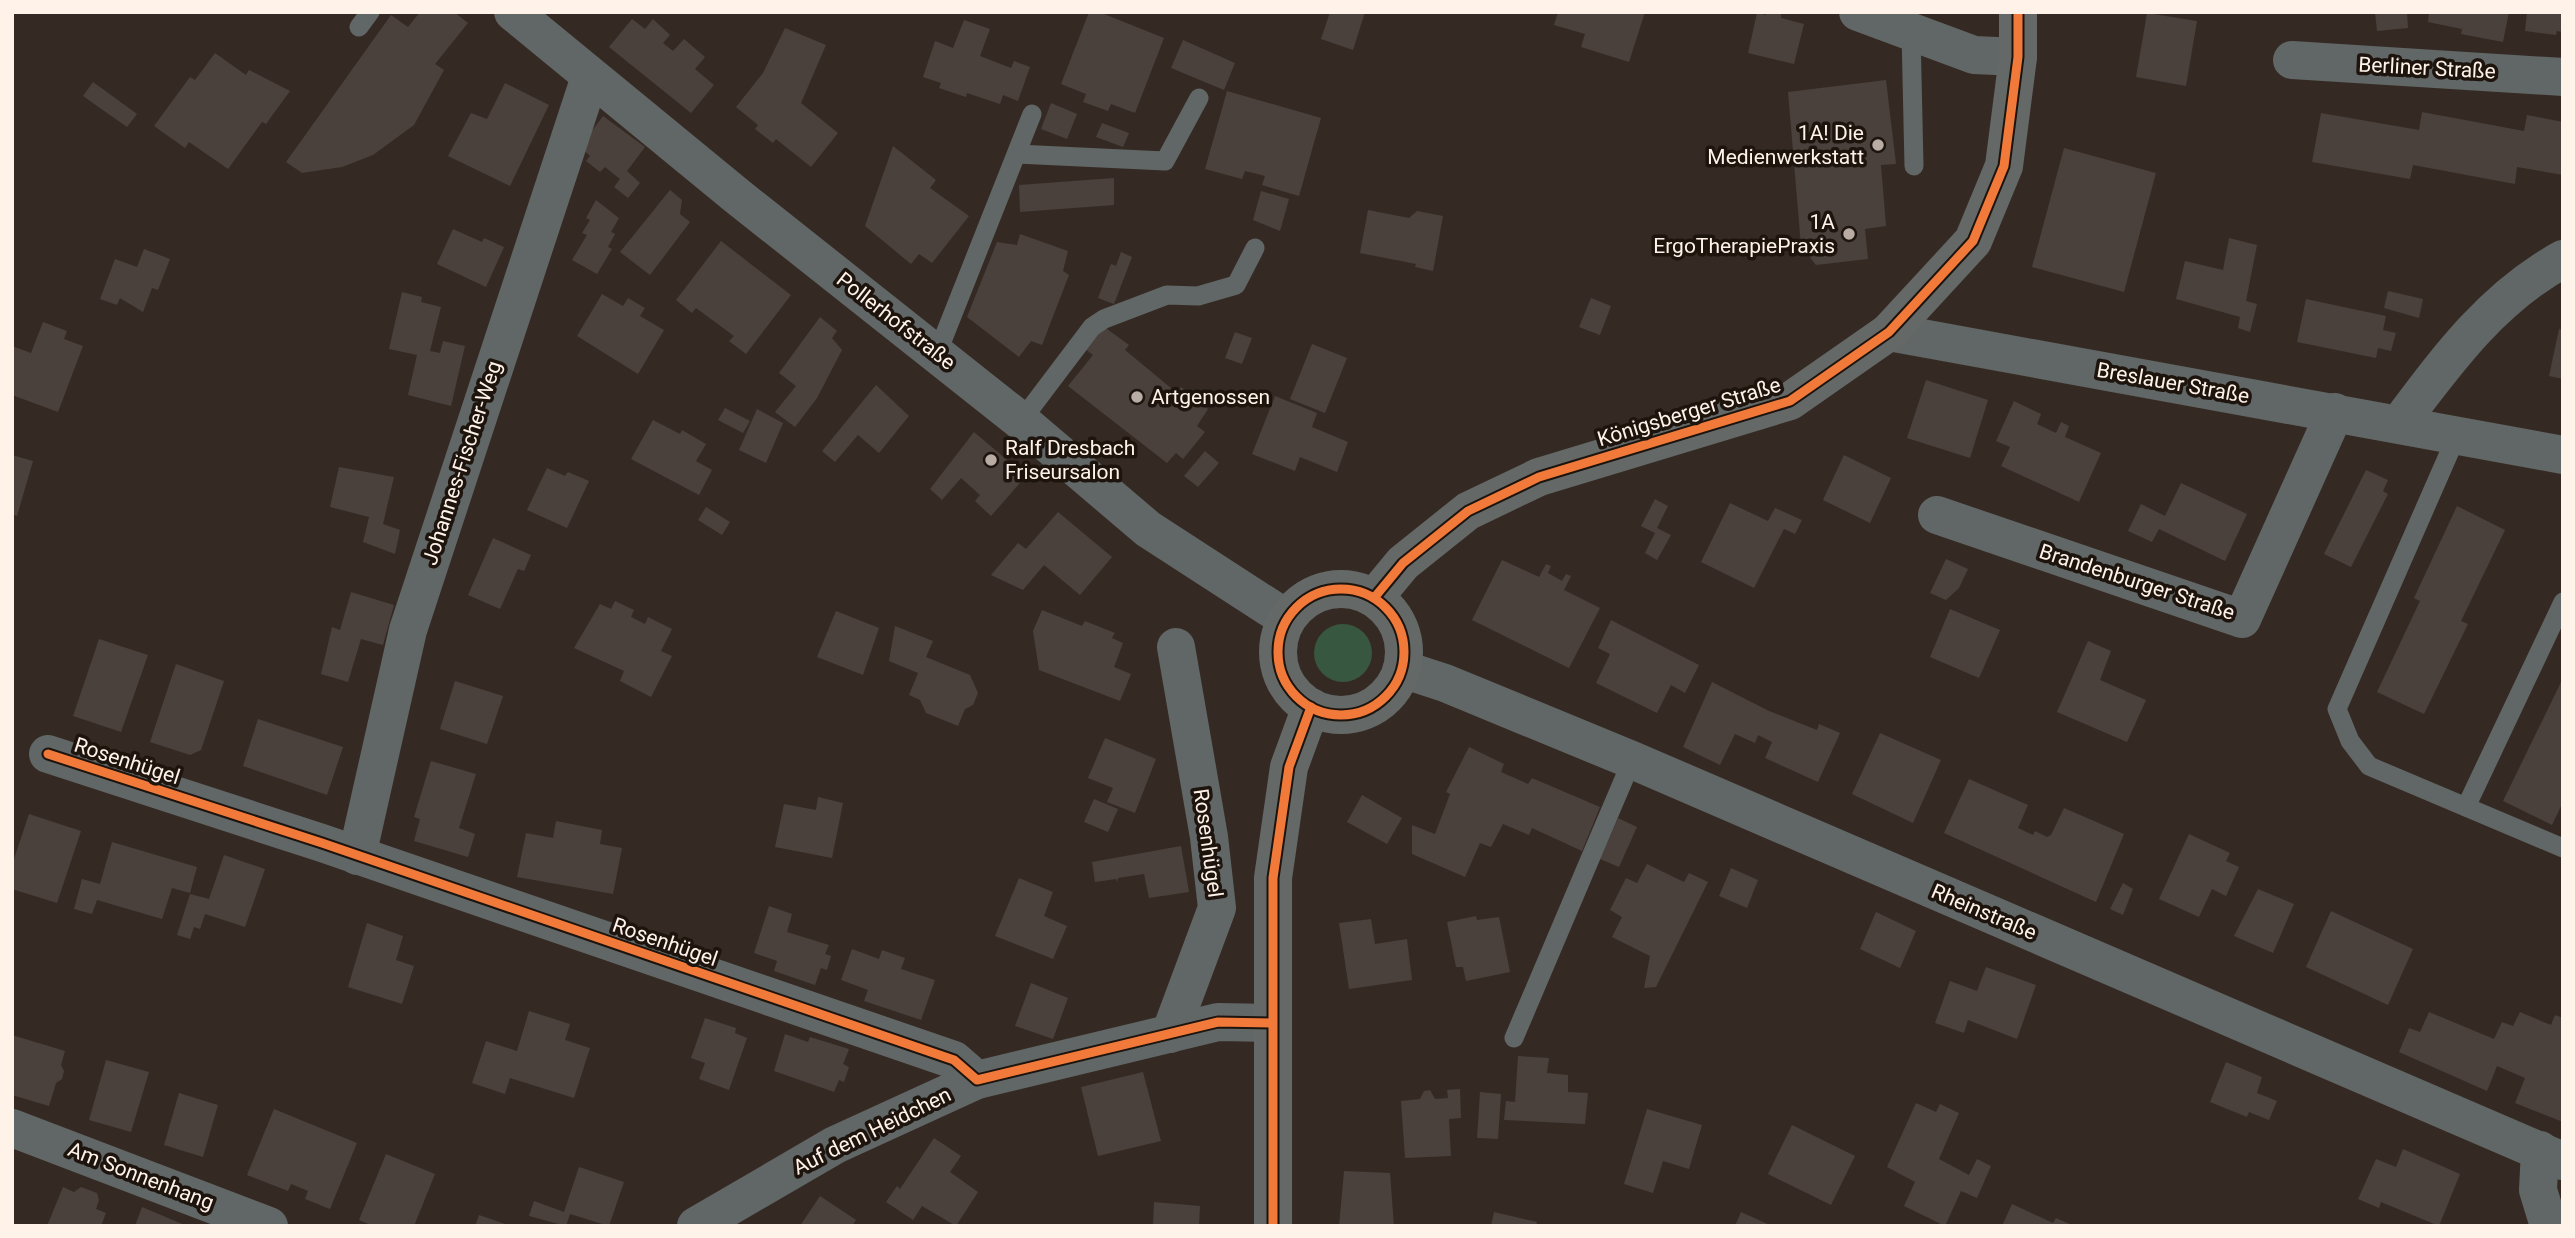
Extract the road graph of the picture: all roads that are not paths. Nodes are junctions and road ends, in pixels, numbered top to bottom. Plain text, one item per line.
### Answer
1 (513, 12) edge
2 (1858, 12) edge
3 (2018, 12) edge
4 (1911, 32) junction
5 (2018, 57) junction
6 (2292, 60) dead end
7 (590, 77) junction
8 (2563, 77) edge
9 (1199, 98) dead end
10 (1032, 114) dead end
11 (1017, 154) junction
12 (1914, 166) dead end
13 (1255, 248) dead end
14 (2563, 259) edge
15 (1889, 332) junction
16 (937, 354) junction
17 (2335, 412) junction
18 (1021, 421) junction
19 (2399, 424) junction
20 (2457, 435) junction
21 (2563, 455) edge
22 (1937, 515) dead end
23 (1374, 598) junction
24 (2563, 602) edge
25 (1287, 619) junction
26 (1176, 647) dead end
27 (1402, 669) junction
28 (1311, 707) junction
29 (48, 754) dead end
30 (1632, 760) junction
31 (2466, 807) junction
32 (2563, 848) edge
33 (357, 856) junction
34 (1272, 1023) junction
35 (1170, 1034) junction
36 (1514, 1038) dead end
37 (977, 1080) junction
38 (12, 1128) edge
39 (2552, 1156) edge
40 (269, 1226) edge
41 (695, 1226) edge
42 (1273, 1226) edge
43 (2549, 1226) edge

1 - 7 street, Pollerhofstraße
2 - 4 street
3 - 5 main road, Königsberger Straße
4 - 5 street
4 - 12 lane
5 - 15 main road, Königsberger Straße
6 - 8 street, Berliner Straße
7 - 16 street, Pollerhofstraße
7 - 33 street, Johannes-Fischer-Weg
9 - 11 lane
10 - 11 lane
11 - 16 lane
13 - 18 lane
14 - 19 street
15 - 17 street, Breslauer Straße
15 - 23 main road, Königsberger Straße
16 - 18 street, Pollerhofstraße
17 - 19 street, Breslauer Straße
17 - 22 street, Brandenburger Straße
18 - 25 street, Pollerhofstraße
19 - 20 street, Breslauer Straße
20 - 21 street, Breslauer Straße
20 - 31 lane
23 - 25 main road
23 - 27 main road
24 - 31 lane
25 - 28 main road
26 - 35 street, Rosenhügel
27 - 28 main road
27 - 30 street, Rheinstraße
28 - 34 main road
29 - 33 street, Rosenhügel
30 - 36 lane
30 - 39 street, Rheinstraße
31 - 32 lane
33 - 37 street, Rosenhügel
34 - 35 street
34 - 42 main road
35 - 37 street
37 - 41 street, Auf dem Heidchen
38 - 40 street, Am Sonnenhang
39 - 43 street

